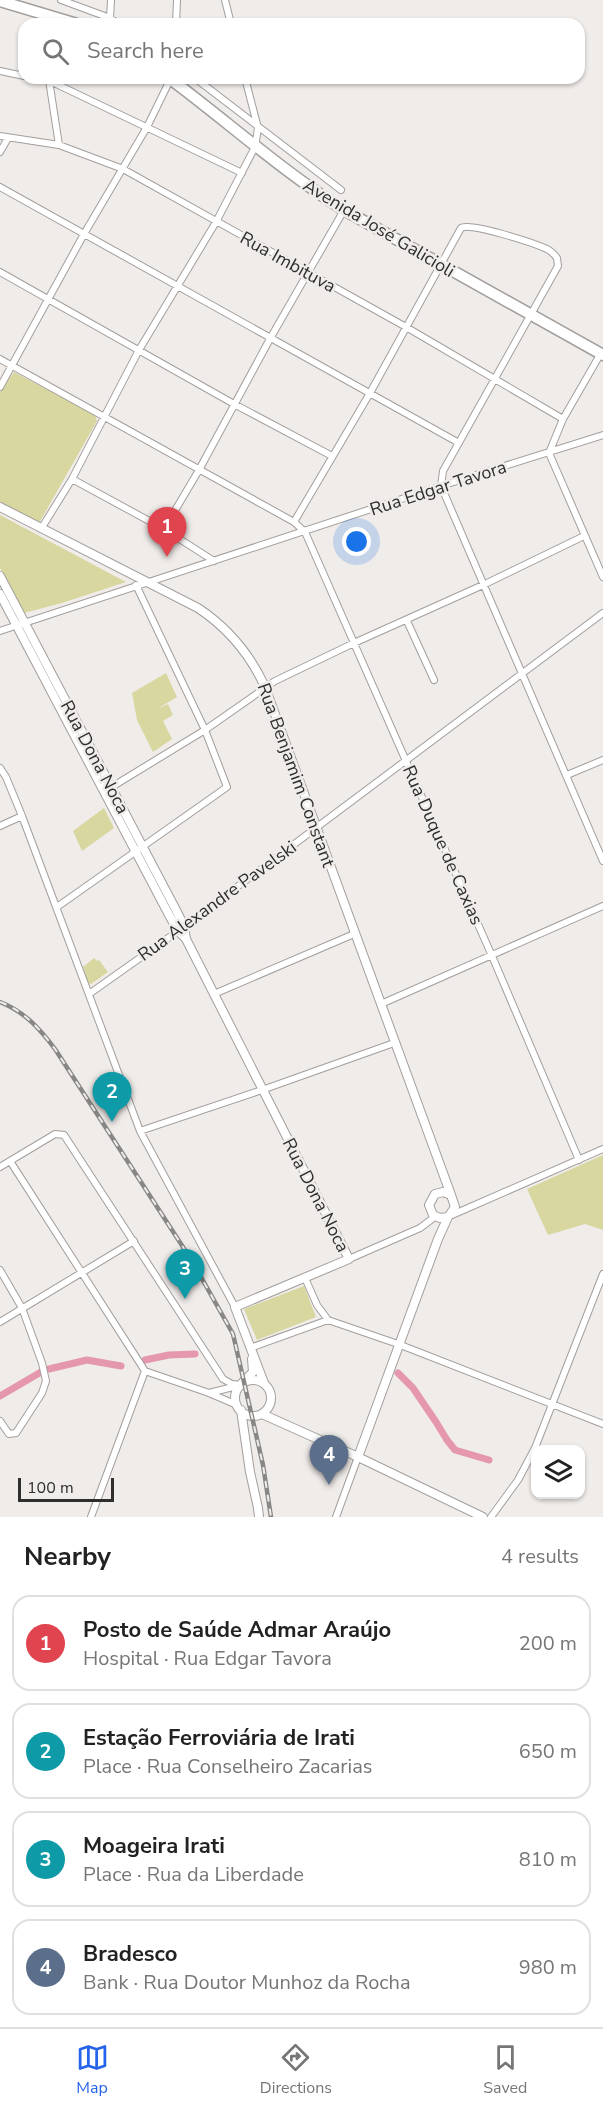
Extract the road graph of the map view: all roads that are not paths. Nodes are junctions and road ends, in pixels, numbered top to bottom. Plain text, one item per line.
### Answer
1 (61, 0) edge
2 (111, 0) edge
3 (177, 0) edge
4 (225, 0) edge
5 (0, 1) edge
6 (57, 18) edge
7 (110, 18) joint
8 (176, 18) edge
9 (230, 18) edge
10 (0, 71) edge
11 (18, 75) edge
12 (50, 84) edge
13 (59, 84) edge
14 (168, 84) edge
15 (176, 84) edge
16 (203, 84) edge
17 (247, 84) edge
18 (147, 127) junction
19 (258, 128) junction
20 (0, 136) edge
21 (8, 138) junction
22 (59, 145) junction
23 (255, 147) junction
24 (0, 152) edge
25 (123, 169) junction
26 (242, 173) junction
27 (0, 187) edge
28 (341, 190) dead end
29 (344, 210) junction
30 (216, 222) junction
31 (84, 234) junction
32 (440, 264) junction
33 (0, 272) edge
34 (310, 273) junction
35 (176, 287) junction
36 (48, 299) junction
37 (530, 314) junction
38 (406, 327) junction
39 (271, 337) junction
40 (139, 350) junction
41 (602, 353) edge
42 (0, 359) edge
43 (12, 366) junction
44 (495, 379) junction
45 (0, 387) edge
46 (370, 393) junction
47 (234, 404) junction
48 (105, 417) junction
49 (563, 418) junction
50 (603, 435) edge
51 (459, 443) junction
52 (549, 453) junction
53 (332, 456) junction
54 (199, 470) junction
55 (72, 479) junction
56 (441, 486) junction
57 (0, 507) edge
58 (294, 522) junction
59 (164, 528) junction
60 (41, 529) junction
61 (305, 532) junction
62 (584, 536) junction
63 (214, 561) junction
64 (0, 576) edge
65 (603, 577) edge
66 (145, 582) junction
67 (136, 585) junction
68 (483, 585) junction
69 (0, 594) edge
70 (603, 613) edge
71 (407, 621) junction
72 (21, 624) junction
73 (0, 631) edge
74 (354, 643) junction
75 (522, 672) junction
76 (434, 680) dead end
77 (265, 687) junction
78 (63, 705) junction
79 (205, 730) junction
80 (405, 760) junction
81 (603, 760) edge
82 (0, 768) edge
83 (567, 775) junction
84 (112, 787) junction
85 (104, 792) junction
86 (22, 816) junction
87 (0, 826) edge
88 (316, 828) junction
89 (143, 847) junction
90 (136, 853) junction
91 (603, 861) edge
92 (603, 906) edge
93 (57, 907) junction
94 (181, 928) junction
95 (354, 934) junction
96 (492, 956) junction
97 (89, 994) junction
98 (214, 994) junction
99 (381, 1004) junction
100 (394, 1043) junction
101 (262, 1090) junction
102 (140, 1131) junction
103 (603, 1149) edge
104 (579, 1160) junction
105 (10, 1161) junction
106 (0, 1167) edge
107 (440, 1168) junction
108 (439, 1192) junction
109 (453, 1199) junction
110 (468, 1207) junction
111 (444, 1216) junction
112 (134, 1241) junction
113 (349, 1259) junction
114 (0, 1270) edge
115 (81, 1273) junction
116 (603, 1274) edge
117 (305, 1278) junction
118 (600, 1294) edge
119 (235, 1307) junction
120 (22, 1308) junction
121 (328, 1320) junction
122 (0, 1322) edge
123 (398, 1344) junction
124 (250, 1348) junction
125 (145, 1371) junction
126 (220, 1375) junction
127 (264, 1383) junction
128 (241, 1384) junction
129 (209, 1393) junction
130 (271, 1401) junction
131 (553, 1404) junction
132 (239, 1407) junction
133 (257, 1415) junction
134 (0, 1421) edge
135 (279, 1423) junction
136 (603, 1424) edge
137 (245, 1440) junction
138 (358, 1457) junction
139 (91, 1517) edge
140 (259, 1517) edge
141 (336, 1517) edge
142 (483, 1517) edge
143 (491, 1517) edge

1 - 7 street
2 - 7 street
3 - 8 street
4 - 9 street
5 - 6 highway
10 - 11 street
12 - 22 street
13 - 18 street
14 - 18 street
15 - 23 highway, Avenida José Galicioli
16 - 19 street
17 - 19 street
18 - 25 street
18 - 26 street
19 - 23 street
19 - 28 street
20 - 21 street, Rua Imbituva
21 - 22 street, Rua Imbituva
21 - 24 street
22 - 25 street, Rua Imbituva
23 - 26 street
23 - 29 highway, Avenida José Galicioli
25 - 30 street, Rua Imbituva
25 - 31 street
26 - 30 street
27 - 31 street
29 - 32 highway, Avenida José Galicioli
29 - 34 street
30 - 34 street, Rua Imbituva
30 - 35 street
31 - 35 street
31 - 36 street
32 - 37 highway, Avenida José Galicioli
32 - 37 street
32 - 38 street
33 - 36 street
34 - 38 street, Rua Imbituva
34 - 39 street
35 - 39 street
35 - 40 street
36 - 40 street
36 - 43 street
37 - 41 highway, Avenida José Galicioli
37 - 44 street
38 - 44 street, Rua Imbituva
38 - 46 street
39 - 46 street
39 - 47 street
40 - 47 street
40 - 48 street
41 - 49 street
42 - 43 street
43 - 45 street
43 - 48 street
44 - 49 street, Rua Imbituva
44 - 51 street
46 - 51 street
46 - 53 street
47 - 53 street
47 - 54 street
48 - 54 street
48 - 55 street
49 - 52 street
50 - 52 street, Rua Edgar Tavora
51 - 56 street
52 - 56 street, Rua Edgar Tavora
52 - 62 street
53 - 58 street
54 - 58 street
54 - 59 street
55 - 59 street
55 - 60 street
56 - 61 street, Rua Edgar Tavora
56 - 68 street
57 - 60 main road, Rua Benjamim Constant
58 - 61 street
59 - 63 street
60 - 66 main road, Rua Benjamim Constant
61 - 63 street, Rua Edgar Tavora
61 - 74 street, Rua Duque de Caxias
62 - 65 street
62 - 68 street
63 - 66 street, Rua Edgar Tavora
64 - 72 street, Rua Dona Noca
66 - 67 street, Rua Edgar Tavora
66 - 77 main road, Rua Benjamim Constant
67 - 72 street, Rua Edgar Tavora
67 - 79 street
68 - 71 street
68 - 75 street
69 - 72 street, Rua Dona Noca
70 - 75 street, Rua Alexandre Pavelski
71 - 74 street
71 - 76 street
72 - 73 street, Rua Edgar Tavora
72 - 78 street, Rua Dona Noca
74 - 77 street
74 - 80 street, Rua Duque de Caxias
75 - 80 street, Rua Alexandre Pavelski
75 - 83 street
77 - 79 street
77 - 88 main road, Rua Benjamim Constant
78 - 84 street, Rua Dona Noca
78 - 85 street, Rua Dona Noca
79 - 84 street
79 - 89 street
80 - 88 street, Rua Alexandre Pavelski
80 - 96 street, Rua Duque de Caxias
81 - 83 street
82 - 86 street
83 - 91 street
84 - 85 street
84 - 89 street, Rua Dona Noca
85 - 90 street, Rua Dona Noca
86 - 87 street
86 - 93 street
88 - 94 street, Rua Alexandre Pavelski
88 - 95 main road, Rua Benjamim Constant
89 - 90 street
89 - 94 street, Rua Dona Noca
90 - 93 street
90 - 94 street, Rua Dona Noca
92 - 96 street
93 - 97 street
94 - 97 street, Rua Alexandre Pavelski
94 - 98 street, Rua Dona Noca
95 - 98 street
95 - 99 main road, Rua Benjamim Constant
96 - 99 street
96 - 104 street, Rua Duque de Caxias
97 - 102 street
98 - 101 street, Rua Dona Noca
99 - 100 main road, Rua Benjamim Constant
100 - 101 street
100 - 107 main road, Rua Benjamim Constant
101 - 102 street
101 - 113 street, Rua Dona Noca
102 - 119 street
103 - 104 street
104 - 110 street
105 - 106 street
105 - 112 street
105 - 115 street
107 - 108 main road, Rua Benjamim Constant
107 - 109 main road, Rua Benjamim Constant
108 - 109 main road
108 - 111 main road, Rua Benjamim Constant
109 - 110 street
109 - 111 main road
110 - 111 street
111 - 113 street
111 - 123 main road
112 - 115 street
112 - 126 street
113 - 117 street
114 - 120 street
115 - 120 street
115 - 125 street
116 - 118 street
117 - 119 street
117 - 121 street
118 - 131 street
119 - 124 street
120 - 122 street
120 - 134 street
121 - 123 street
121 - 124 street
123 - 131 street
123 - 138 main road
124 - 127 street
124 - 128 street
125 - 129 street
125 - 139 street
126 - 128 street
126 - 129 street
127 - 128 main road
127 - 130 main road
128 - 129 street
128 - 132 main road
129 - 132 street
130 - 133 main road
130 - 135 main road
131 - 136 street
131 - 143 street
132 - 133 main road
132 - 137 main road
133 - 135 main road
133 - 137 main road
135 - 138 main road
137 - 140 main road
138 - 141 street
138 - 142 main road

